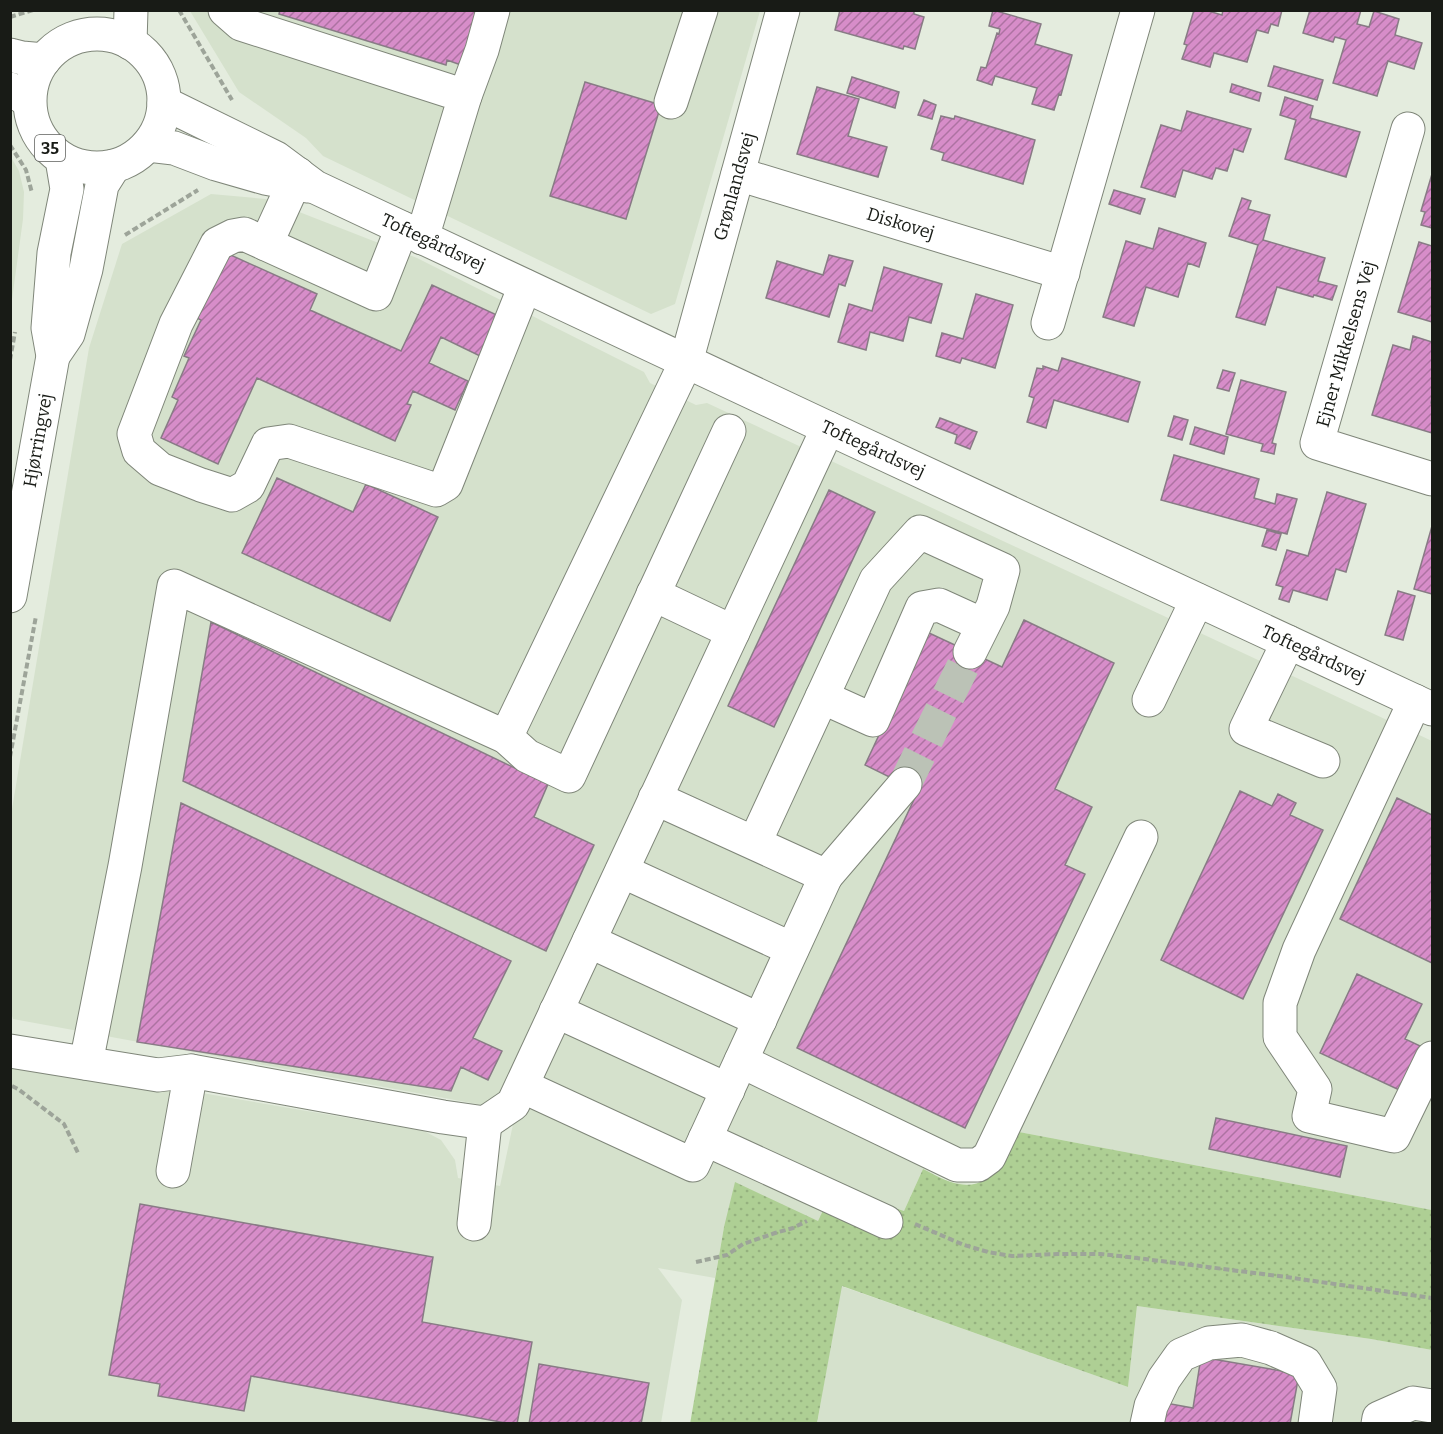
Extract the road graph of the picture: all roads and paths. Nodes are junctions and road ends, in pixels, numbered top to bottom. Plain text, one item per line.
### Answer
1 (33, 10) edge
2 (132, 10) edge
3 (178, 10) edge
4 (225, 10) edge
5 (493, 10) edge
6 (701, 10) edge
7 (783, 10) edge
8 (1138, 10) edge
9 (10, 17) edge
10 (88, 23) edge
11 (130, 43) junction
12 (10, 55) edge
13 (44, 60) junction
14 (20, 95) edge
15 (465, 96) junction
16 (671, 102) dead end
17 (164, 103) junction
18 (237, 108) dead end
19 (1408, 129) dead end
20 (148, 145) junction
21 (62, 159) junction
22 (114, 166) junction
23 (738, 174) junction
24 (302, 182) junction
25 (412, 233) junction
26 (266, 244) junction
27 (1063, 273) junction
28 (525, 286) junction
29 (1048, 323) dead end
30 (52, 356) junction
31 (686, 362) junction
32 (828, 428) junction
33 (729, 431) dead end
34 (1432, 479) edge
35 (653, 594) junction
36 (10, 596) edge
37 (1197, 600) junction
38 (733, 632) junction
39 (1288, 642) junction
40 (822, 697) junction
41 (1149, 700) dead end
42 (1424, 705) edge
43 (506, 737) junction
44 (1323, 761) dead end
45 (905, 784) tunnel mouth
46 (656, 798) junction
47 (1141, 837) dead end
48 (755, 843) junction
49 (622, 871) junction
50 (826, 876) junction
51 (589, 941) junction
52 (792, 949) junction
53 (556, 1011) junction
54 (760, 1020) junction
55 (10, 1051) edge
56 (1432, 1058) edge
57 (86, 1063) junction
58 (191, 1071) junction
59 (734, 1076) junction
60 (10, 1085) edge
61 (522, 1086) junction
62 (485, 1123) junction
63 (705, 1139) junction
64 (79, 1155) dead end
65 (173, 1171) dead end
66 (824, 1193) junction
67 (886, 1222) joint
68 (474, 1224) dead end
69 (696, 1262) dead end
70 (1432, 1298) edge
71 (1432, 1406) edge
72 (1147, 1424) edge
73 (1315, 1424) edge
74 (1378, 1424) edge

1 - 9 path
2 - 11 street
3 - 18 path
4 - 15 street
5 - 15 street
6 - 16 street
7 - 23 street, Grønlandsvej
8 - 27 street
10 - 11 street, 35
10 - 13 street, 35
11 - 17 street, 35
12 - 13 street
13 - 14 street, 35
14 - 21 street, 35
15 - 25 street
17 - 20 street, 35
17 - 24 street, Toftegårdsvej
19 - 34 street, Ejner Mikkelsens Vej
20 - 22 street, 35
20 - 24 street, Toftegårdsvej
21 - 22 street, 35
21 - 30 street, Hjørringvej / 35
22 - 30 street, Hjørringvej / 35
23 - 27 street, Diskovej
23 - 31 street, Grønlandsvej
24 - 25 street, Toftegårdsvej
24 - 26 street
25 - 26 street
25 - 28 street, Toftegårdsvej
26 - 28 street
27 - 29 street
28 - 31 street, Toftegårdsvej
30 - 36 street, Hjørringvej / 35
31 - 32 street, Toftegårdsvej
31 - 43 street, Grønlandsvej
32 - 37 street, Toftegårdsvej
32 - 38 street
33 - 35 street
35 - 38 street
35 - 43 street
37 - 39 street, Toftegårdsvej
37 - 41 street
38 - 46 street
39 - 42 street, Toftegårdsvej
39 - 44 street
40 - 40 street
40 - 48 street
42 - 56 street
43 - 57 street
45 - 50 street
46 - 48 street
46 - 49 street
47 - 59 street
48 - 50 street
49 - 51 street
49 - 52 street
50 - 52 street
51 - 53 street
51 - 54 street
52 - 54 street
53 - 59 street
53 - 61 street
54 - 59 street
55 - 57 street
57 - 58 street
58 - 62 street
58 - 65 street
59 - 63 street
60 - 64 path
61 - 62 street
61 - 63 street
62 - 68 street
63 - 66 street
66 - 67 street
66 - 69 path
67 - 70 path
71 - 74 street
72 - 73 street

